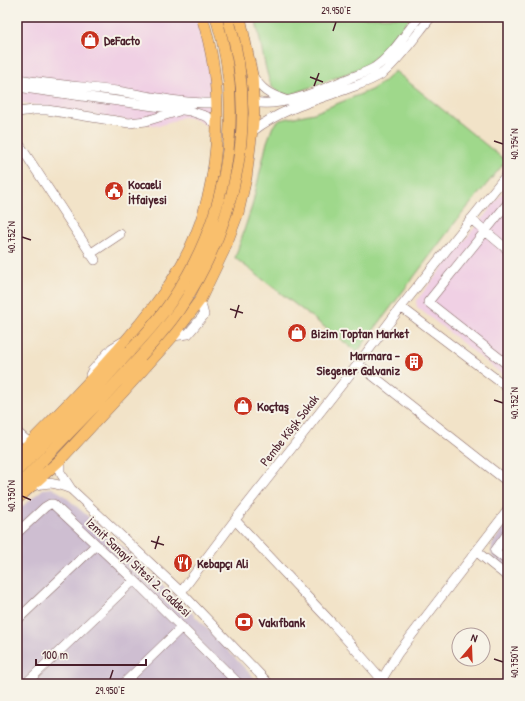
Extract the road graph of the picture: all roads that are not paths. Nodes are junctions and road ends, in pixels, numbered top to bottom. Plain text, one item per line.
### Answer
1 (202, 17) edge
2 (216, 17) edge
3 (228, 17) edge
4 (240, 17) edge
5 (419, 17) edge
6 (431, 17) edge
7 (249, 61) junction
8 (213, 68) junction
9 (252, 75) junction
10 (17, 79) edge
11 (17, 87) edge
12 (286, 101) junction
13 (253, 102) junction
14 (217, 103) junction
15 (184, 110) junction
16 (17, 112) edge
17 (217, 126) junction
18 (253, 131) junction
19 (17, 141) edge
20 (214, 163) junction
21 (508, 173) edge
22 (246, 178) junction
23 (508, 203) edge
24 (471, 219) junction
25 (485, 231) junction
26 (120, 234) dead end
27 (508, 250) edge
28 (401, 307) junction
29 (135, 354) junction
30 (358, 364) junction
31 (508, 365) edge
32 (508, 388) edge
33 (17, 432) edge
34 (32, 441) junction
35 (17, 456) edge
36 (60, 460) junction
37 (17, 471) edge
38 (508, 482) edge
39 (33, 486) junction
40 (17, 487) edge
41 (71, 489) junction
42 (17, 499) edge
43 (507, 513) edge
44 (235, 520) junction
45 (17, 533) edge
46 (508, 533) edge
47 (96, 545) junction
48 (495, 550) junction
49 (477, 552) junction
50 (508, 561) edge
51 (508, 578) edge
52 (134, 580) junction
53 (182, 592) junction
54 (17, 620) edge
55 (182, 627) junction
56 (233, 682) edge
57 (382, 682) edge
58 (25, 684) edge
59 (123, 684) edge
60 (269, 684) edge

1 - 8 main road
2 - 29 main road, bridge
3 - 29 main road, bridge
4 - 7 main road
5 - 12 street
6 - 18 street
7 - 8 main road
7 - 9 main road
8 - 14 main road
9 - 12 street
9 - 13 main road
10 - 14 street
11 - 15 street
12 - 13 street
13 - 14 main road
13 - 18 main road
14 - 17 main road
15 - 16 street
15 - 17 street
17 - 18 main road
17 - 20 main road
18 - 22 main road
19 - 26 street
20 - 22 main road
20 - 34 main road
21 - 24 street, Pembe Köşk Sokak
22 - 36 main road
23 - 25 street
24 - 25 street
24 - 28 street, Pembe Köşk Sokak
25 - 27 street
25 - 31 street
28 - 30 street, Pembe Köşk Sokak
28 - 32 street
29 - 37 main road
29 - 40 main road
30 - 38 street
30 - 44 street, Pembe Köşk Sokak
33 - 34 street
34 - 35 main road
36 - 39 main road
36 - 41 street
39 - 41 street
39 - 42 main road
41 - 53 street
43 - 49 street
44 - 53 street, Pembe Köşk Sokak
44 - 57 street
45 - 47 street, İzmit Sanayi Sitesi 2. Caddesi
46 - 48 street
47 - 52 street, İzmit Sanayi Sitesi 2. Caddesi
47 - 54 street
48 - 49 street
48 - 50 street
49 - 51 street
49 - 57 street
52 - 55 street, İzmit Sanayi Sitesi 2. Caddesi
52 - 58 street
53 - 60 street
55 - 56 street, İzmit Sanayi Sitesi 2. Caddesi
55 - 59 street

